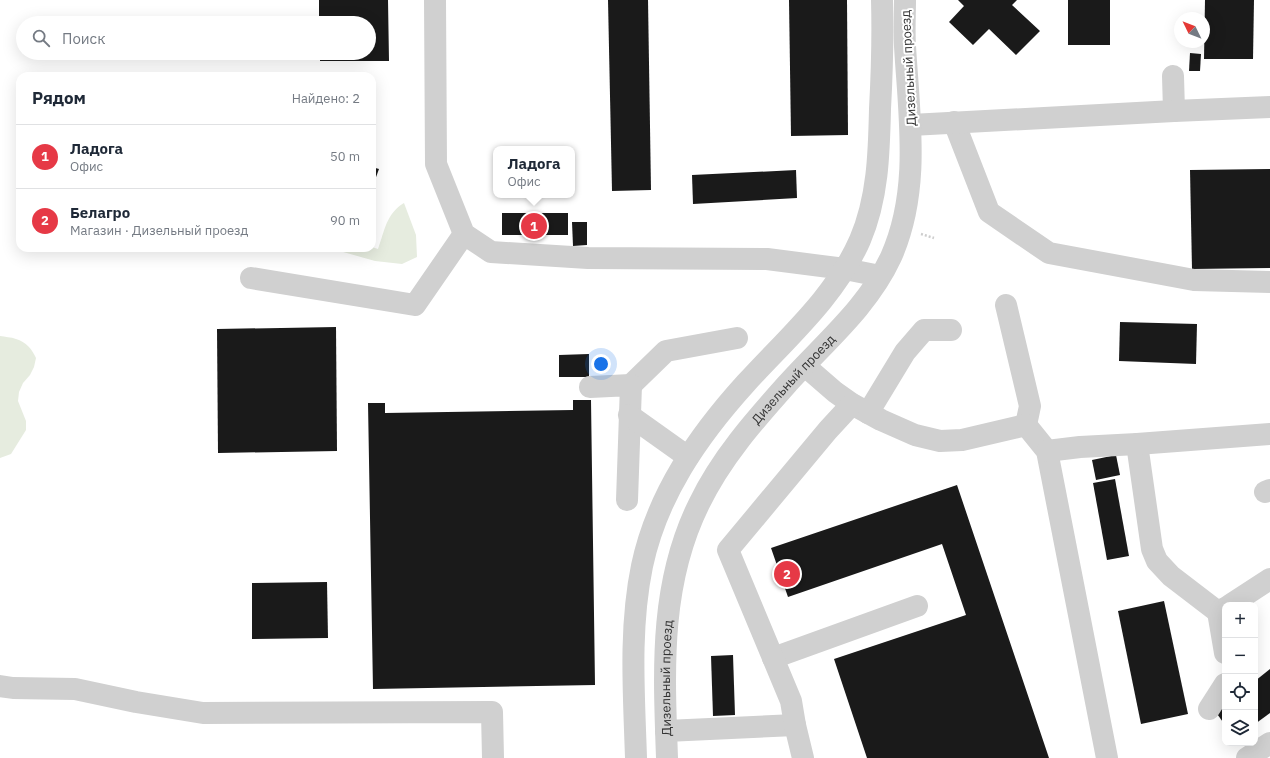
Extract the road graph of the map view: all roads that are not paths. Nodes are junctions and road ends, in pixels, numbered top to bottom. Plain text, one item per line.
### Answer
1 (435, 0) edge
2 (882, 0) edge
3 (904, 0) edge
4 (1173, 76) dead end
5 (1270, 107) edge
6 (1174, 111) junction
7 (954, 122) junction
8 (911, 125) junction
9 (464, 234) junction
10 (845, 269) junction
11 (880, 276) junction
12 (251, 278) dead end
13 (1270, 282) edge
14 (1006, 305) dead end
15 (951, 330) dead end
16 (737, 338) dead end
17 (805, 366) junction
18 (630, 385) junction
19 (590, 387) dead end
20 (860, 408) junction
21 (630, 415) junction
22 (1026, 425) junction
23 (1270, 434) edge
24 (1137, 444) junction
25 (1047, 451) junction
26 (688, 457) junction
27 (627, 500) dead end
28 (1270, 579) edge
29 (1234, 602) edge
30 (917, 606) dead end
31 (1222, 607) edge
32 (773, 658) junction
33 (0, 686) edge
34 (1222, 689) edge
35 (1209, 709) dead end
36 (795, 725) junction
37 (666, 730) junction
38 (1270, 743) edge
39 (493, 758) edge
40 (636, 758) edge
41 (667, 758) edge
42 (803, 758) edge
43 (1107, 758) edge
44 (1247, 758) edge

1 - 9 street
2 - 10 street, Дизельный проезд
3 - 8 street, Дизельный проезд
4 - 6 street
5 - 6 street
6 - 7 street
7 - 8 street
7 - 13 street
8 - 11 street, Дизельный проезд
9 - 10 street
9 - 12 street
10 - 11 street
10 - 26 street, Дизельный проезд
11 - 17 street, Дизельный проезд
14 - 22 street
15 - 20 street
16 - 18 street
17 - 20 street
17 - 37 street, Дизельный проезд
18 - 19 street
18 - 21 street
20 - 22 street
20 - 32 street
21 - 26 street
21 - 27 street
22 - 25 street
23 - 24 street
24 - 25 street
24 - 31 street
25 - 43 street
26 - 40 street, Дизельный проезд
28 - 29 street
30 - 32 street
32 - 36 street
33 - 39 street
34 - 35 street
36 - 37 street
36 - 42 street
37 - 41 street, Дизельный проезд
38 - 44 street

